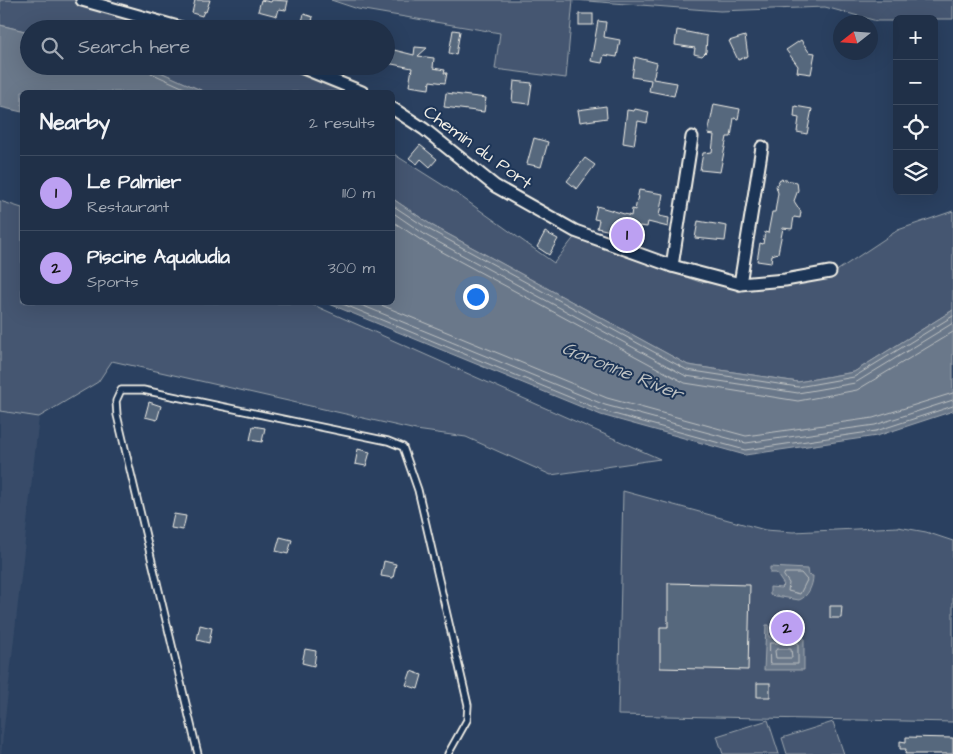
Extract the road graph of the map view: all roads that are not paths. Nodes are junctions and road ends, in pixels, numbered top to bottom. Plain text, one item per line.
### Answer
1 (82, 0) edge
2 (153, 20) edge
3 (320, 75) edge
4 (357, 90) edge
5 (395, 110) edge
6 (692, 137) dead end
7 (762, 147) dead end
8 (672, 266) junction
9 (830, 272) dead end
10 (740, 284) junction
11 (198, 754) edge
12 (448, 754) edge

1 - 2 street
3 - 4 street
5 - 8 street, Chemin du Port
6 - 8 street
7 - 10 street
8 - 10 street, Chemin du Port
9 - 10 street, Chemin du Port
11 - 12 lane

